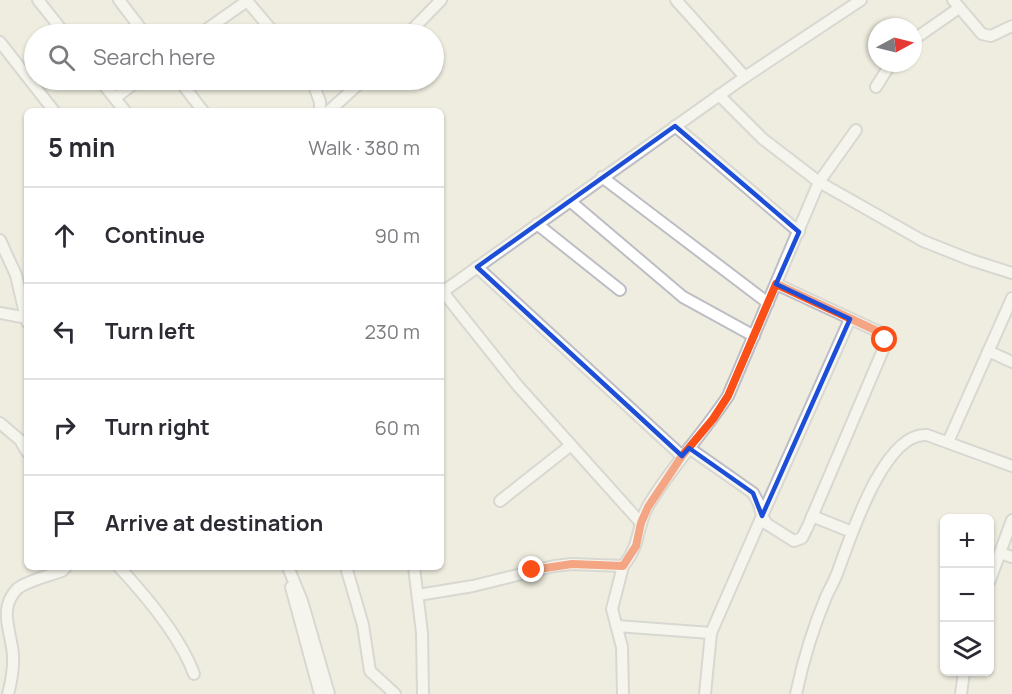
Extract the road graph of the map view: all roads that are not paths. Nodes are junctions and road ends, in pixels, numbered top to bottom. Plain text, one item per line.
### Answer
1 (38, 0) edge
2 (119, 0) edge
3 (441, 0) edge
4 (676, 0) edge
5 (861, 0) edge
6 (956, 4) edge
7 (57, 24) edge
8 (137, 24) edge
9 (214, 24) edge
10 (267, 24) edge
11 (418, 24) edge
12 (1012, 26) edge
13 (922, 32) edge
14 (0, 42) edge
15 (885, 72) edge
16 (24, 73) edge
17 (745, 77) junction
18 (876, 87) dead end
19 (38, 90) edge
20 (108, 90) edge
21 (126, 90) edge
22 (187, 90) edge
23 (316, 90) edge
24 (352, 90) edge
25 (718, 95) junction
26 (115, 98) junction
27 (52, 108) edge
28 (123, 108) edge
29 (201, 108) edge
30 (320, 108) edge
31 (332, 108) edge
32 (675, 126) junction
33 (856, 130) dead end
34 (602, 177) junction
35 (819, 182) junction
36 (570, 201) junction
37 (537, 224) junction
38 (799, 232) junction
39 (0, 240) edge
40 (477, 267) junction
41 (1012, 273) edge
42 (776, 284) junction
43 (620, 290) dead end
44 (444, 291) edge
45 (444, 294) edge
46 (1012, 298) edge
47 (768, 303) junction
48 (24, 307) edge
49 (0, 313) edge
50 (24, 318) edge
51 (850, 319) junction
52 (753, 336) junction
53 (988, 351) junction
54 (1012, 362) edge
55 (0, 423) edge
56 (948, 442) junction
57 (571, 445) junction
58 (24, 446) edge
59 (686, 452) junction
60 (1012, 466) edge
61 (500, 501) dead end
62 (762, 516) junction
63 (812, 516) junction
64 (1012, 520) edge
65 (641, 523) junction
66 (852, 532) junction
67 (1000, 552) junction
68 (1012, 557) edge
69 (623, 566) junction
70 (994, 569) edge
71 (63, 570) edge
72 (122, 570) edge
73 (289, 570) edge
74 (289, 570) edge
75 (347, 570) edge
76 (414, 570) edge
77 (418, 595) junction
78 (617, 626) junction
79 (711, 633) junction
80 (194, 674) dead end
81 (963, 676) edge
82 (8, 694) edge
83 (320, 694) edge
84 (329, 694) edge
85 (395, 694) edge
86 (423, 694) edge
87 (623, 694) edge
88 (705, 694) edge
89 (796, 694) edge
90 (961, 694) edge

1 - 7 street
2 - 8 street
3 - 11 street
4 - 17 street
5 - 17 street
6 - 12 street
6 - 13 street
9 - 10 street
14 - 16 street
15 - 18 street
17 - 25 street
19 - 27 street
20 - 26 street
21 - 26 street
22 - 29 street
23 - 30 street
24 - 31 street
25 - 32 street
25 - 35 street
26 - 28 street
32 - 34 street
32 - 38 street
33 - 35 street
34 - 36 street
34 - 47 street
35 - 38 street
35 - 41 street
36 - 37 street
36 - 52 street
37 - 40 street
37 - 43 street
38 - 42 street
39 - 48 street
40 - 44 street
40 - 59 street
42 - 47 street
42 - 51 street
45 - 57 street
46 - 53 street
47 - 52 street
49 - 50 street
51 - 62 street
51 - 63 street
52 - 59 street
53 - 54 street
53 - 56 street
55 - 58 street
56 - 60 street
56 - 66 street
57 - 61 street
57 - 65 street
59 - 62 street
59 - 65 street
62 - 63 street
62 - 79 street
63 - 66 street
64 - 67 street
65 - 69 street
66 - 89 street
67 - 68 street
67 - 70 street
69 - 77 street
69 - 78 street
71 - 82 street
72 - 80 street
73 - 83 street
74 - 84 street
75 - 85 street
76 - 77 street
77 - 86 street
78 - 79 street
78 - 87 street
79 - 88 street
81 - 90 street

